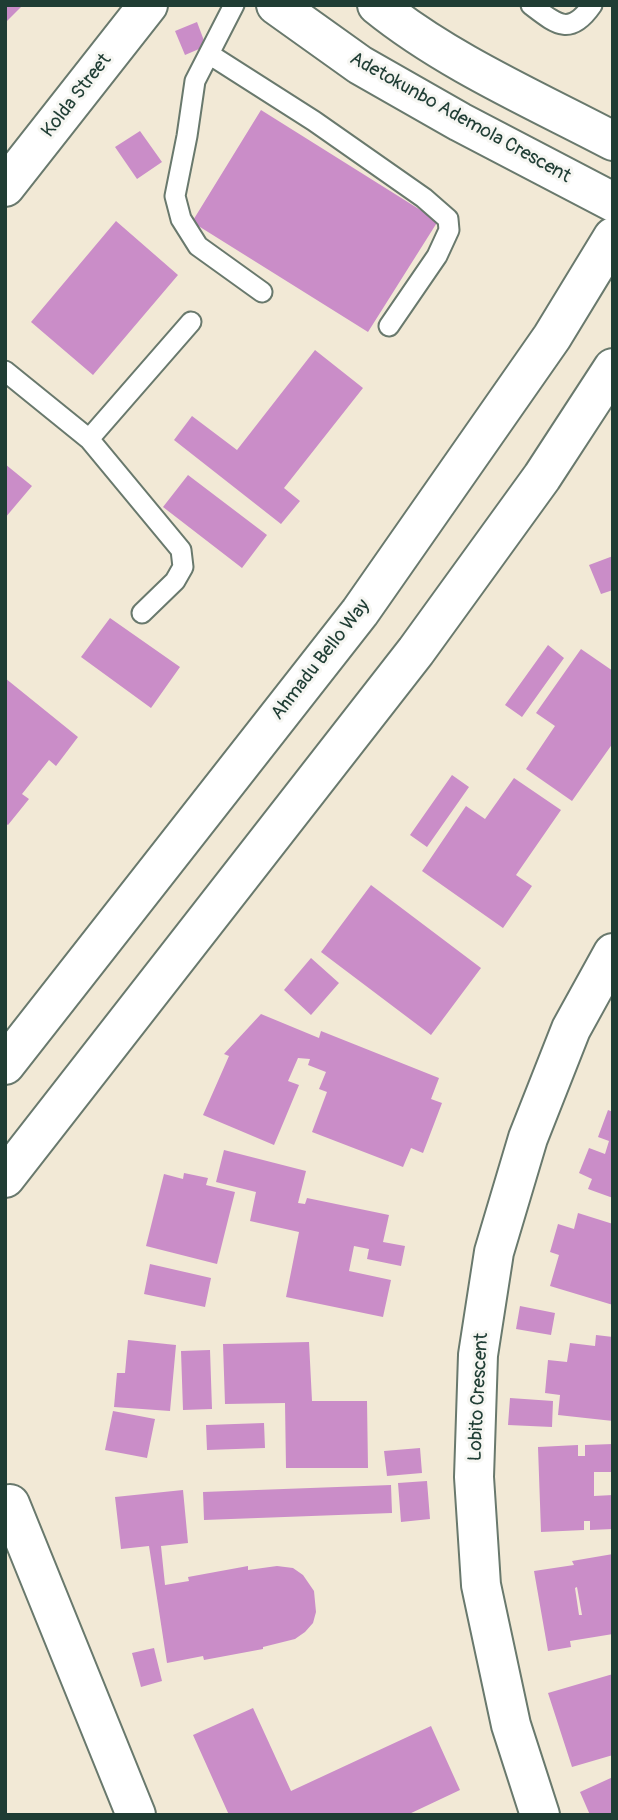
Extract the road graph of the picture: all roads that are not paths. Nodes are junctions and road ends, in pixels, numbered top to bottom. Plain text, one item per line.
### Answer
1 (149, 5) edge
2 (234, 5) edge
3 (276, 5) edge
4 (377, 5) edge
5 (531, 5) edge
6 (592, 5) edge
7 (209, 54) junction
8 (613, 141) edge
9 (5, 187) edge
10 (613, 202) edge
11 (613, 237) edge
12 (262, 292) dead end
13 (191, 322) dead end
14 (389, 326) dead end
15 (613, 368) edge
16 (5, 371) edge
17 (89, 439) junction
18 (142, 613) dead end
19 (613, 953) edge
20 (5, 1065) edge
21 (5, 1178) edge
22 (8, 1498) edge
23 (136, 1815) edge
24 (540, 1815) edge

1 - 9 main road, Kolda Street
2 - 7 lane
3 - 10 main road, Adetokunbo Ademola Crescent
4 - 8 main road
5 - 6 lane
7 - 12 lane
7 - 14 lane
11 - 20 main road, Ahmadu Bello Way
13 - 17 lane
15 - 21 main road
16 - 17 lane
17 - 18 lane
19 - 24 main road, Lobito Crescent
22 - 23 main road

